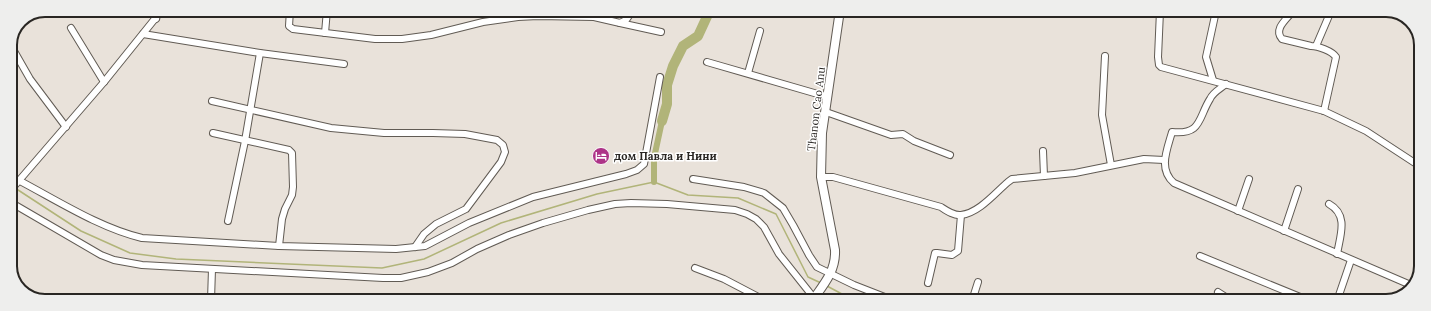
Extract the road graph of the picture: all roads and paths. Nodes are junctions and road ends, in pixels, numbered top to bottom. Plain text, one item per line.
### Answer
1 (290, 17) edge
2 (326, 17) edge
3 (518, 17) edge
4 (594, 17) edge
5 (628, 17) edge
6 (839, 17) edge
7 (1160, 17) edge
8 (1215, 17) edge
9 (1288, 17) edge
10 (1328, 17) edge
11 (156, 19) edge
12 (620, 23) junction
13 (70, 28) dead end
14 (760, 31) dead end
15 (660, 32) dead end
16 (325, 33) junction
17 (143, 34) junction
18 (1316, 46) junction
19 (260, 53) junction
20 (17, 56) edge
21 (1105, 56) dead end
22 (707, 62) dead end
23 (344, 64) dead end
24 (748, 74) junction
25 (660, 77) dead end
26 (1213, 80) junction
27 (104, 82) junction
28 (1226, 84) junction
29 (828, 97) junction
30 (212, 101) dead end
31 (251, 109) junction
32 (1324, 111) junction
33 (826, 112) junction
34 (66, 127) junction
35 (213, 133) dead end
36 (245, 141) junction
37 (1043, 151) dead end
38 (950, 155) dead end
39 (1164, 160) junction
40 (1414, 163) edge
41 (1111, 166) junction
42 (1044, 176) junction
43 (821, 178) junction
44 (693, 179) dead end
45 (1249, 179) dead end
46 (17, 183) joint
47 (1298, 189) dead end
48 (1329, 204) dead end
49 (17, 206) edge
50 (1238, 211) junction
51 (961, 215) junction
52 (228, 221) dead end
53 (1284, 231) junction
54 (279, 246) junction
55 (415, 247) junction
56 (1337, 254) junction
57 (1200, 256) dead end
58 (1350, 260) junction
59 (695, 268) dead end
60 (212, 269) junction
61 (829, 277) junction
62 (978, 282) dead end
63 (928, 283) dead end
64 (1408, 284) edge
65 (1218, 292) dead end
66 (211, 294) edge
67 (753, 294) edge
68 (809, 294) edge
69 (816, 294) edge
70 (876, 294) edge
71 (974, 294) edge
72 (1221, 294) edge
73 (1293, 294) edge
74 (1339, 294) edge

1 - 16 street
2 - 16 street
3 - 16 street
4 - 12 street
5 - 12 street
6 - 29 street, Thanon Cao Anu
7 - 26 street
8 - 26 street
9 - 18 street
10 - 18 street
11 - 17 street
12 - 15 street
13 - 27 street
14 - 24 street
17 - 19 street
17 - 27 street
18 - 32 street
19 - 23 street
19 - 31 street
20 - 34 street
21 - 41 street
22 - 24 street
24 - 29 street
25 - 55 street
26 - 28 street
27 - 34 street
28 - 32 street
28 - 39 street
29 - 33 street, Thanon Cao Anu
30 - 31 street
31 - 36 street
31 - 55 street
32 - 40 street
33 - 38 street
33 - 43 street, Thanon Cao Anu
34 - 46 street
35 - 36 street
36 - 52 street
36 - 54 street
37 - 42 street
39 - 41 street
39 - 50 street
41 - 42 street
42 - 51 street
43 - 51 street
43 - 61 street, Thanon Cao Anu
44 - 61 street
45 - 50 street
46 - 54 street
47 - 53 street
48 - 56 street
49 - 60 street
50 - 53 street
51 - 63 street
53 - 56 street
54 - 55 street
56 - 58 street
57 - 73 street
58 - 64 street
58 - 74 street
59 - 67 street
60 - 66 street
60 - 68 street
61 - 69 street
61 - 70 street
62 - 71 street
65 - 72 street

